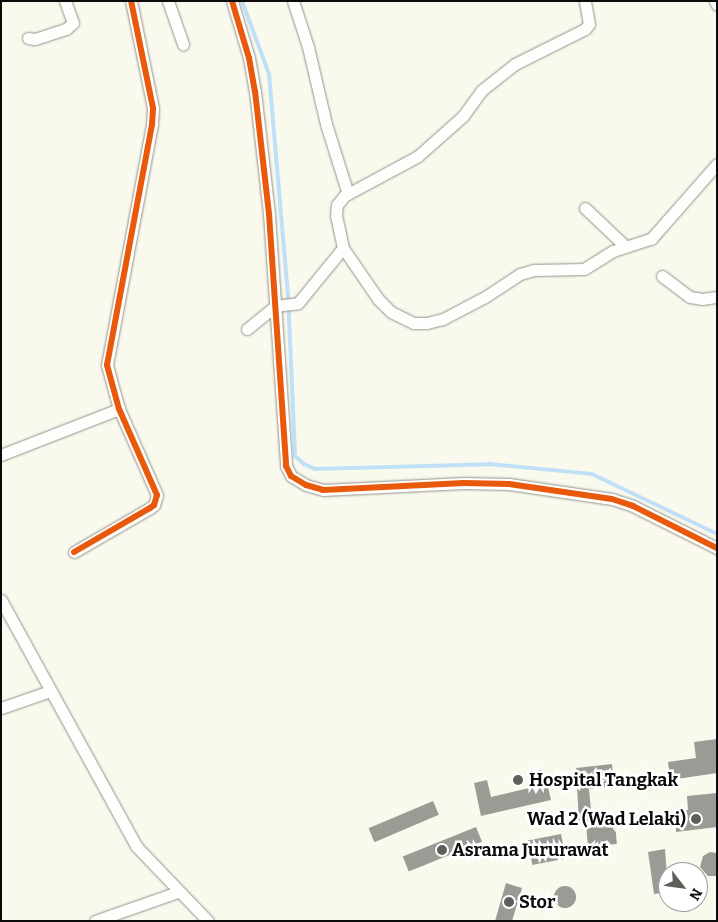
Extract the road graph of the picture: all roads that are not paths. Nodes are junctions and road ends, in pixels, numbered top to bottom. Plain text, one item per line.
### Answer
1 (65, 1) edge
2 (131, 1) edge
3 (168, 1) edge
4 (232, 1) edge
5 (293, 1) edge
6 (585, 1) edge
7 (715, 1) edge
8 (717, 5) edge
9 (28, 38) dead end
10 (183, 44) dead end
11 (717, 164) edge
12 (348, 194) junction
13 (585, 208) dead end
14 (625, 246) junction
15 (343, 248) junction
16 (662, 276) dead end
17 (717, 297) edge
18 (277, 306) junction
19 (247, 329) dead end
20 (119, 409) junction
21 (1, 455) edge
22 (717, 548) edge
23 (74, 552) dead end
24 (1, 600) edge
25 (50, 691) junction
26 (1, 708) edge
27 (178, 892) junction
28 (95, 921) edge
29 (208, 921) edge

1 - 9 street
2 - 20 street
3 - 10 street
4 - 18 street
5 - 12 street
6 - 12 street
7 - 8 street
11 - 14 street
12 - 15 street
13 - 14 street
14 - 15 street
15 - 18 street
16 - 17 street
18 - 19 street
18 - 22 street
20 - 21 street
20 - 23 street
24 - 25 street
25 - 26 street
25 - 27 street
27 - 28 street
27 - 29 street

